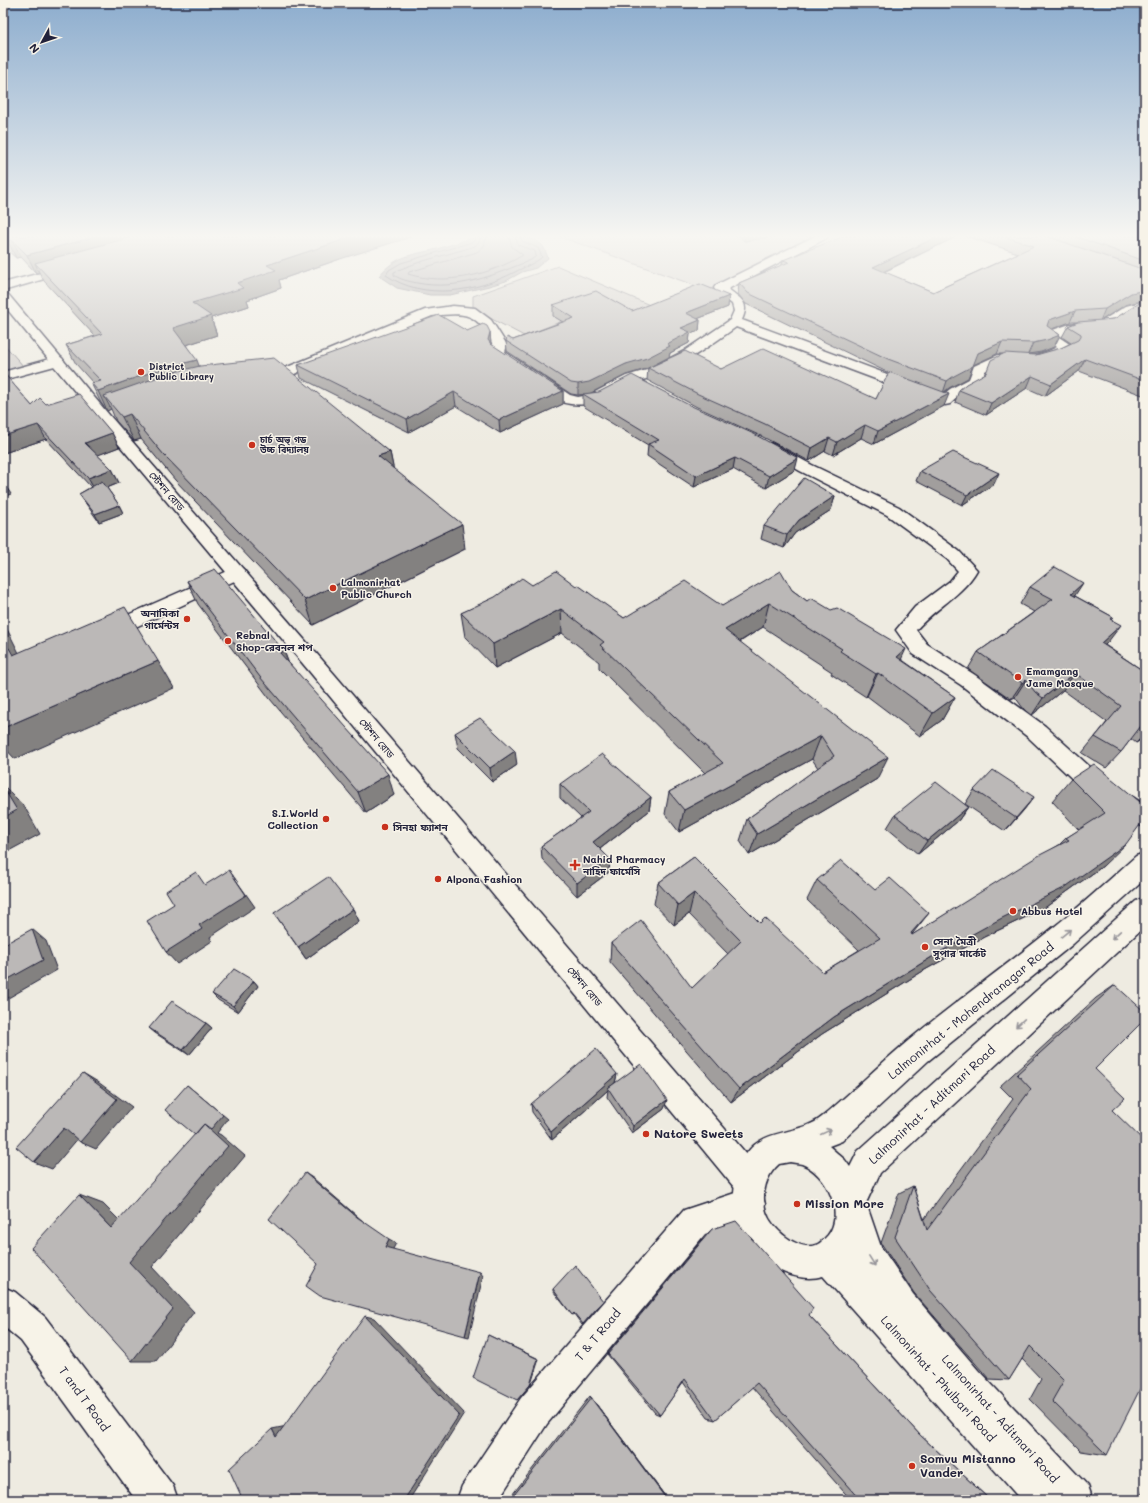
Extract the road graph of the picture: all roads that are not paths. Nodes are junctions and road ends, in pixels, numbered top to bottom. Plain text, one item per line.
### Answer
1 (11, 306) edge
2 (739, 306) edge
3 (1139, 306) edge
4 (735, 322) junction
5 (57, 361) junction
6 (3, 376) edge
7 (631, 379) junction
8 (245, 380) edge
9 (650, 389) edge
10 (757, 441) edge
11 (238, 573) junction
12 (92, 639) edge
13 (1145, 817) edge
14 (1145, 864) edge
15 (1145, 909) edge
16 (790, 1147) junction
17 (749, 1193) junction
18 (850, 1202) junction
19 (829, 1258) junction
20 (3, 1304) edge
21 (159, 1500) edge
22 (476, 1500) edge
23 (1047, 1500) edge
24 (1074, 1500) edge

1 - 5 main road, স্টেশন রোড
2 - 4 main road
3 - 4 main road
4 - 7 main road
5 - 6 main road
5 - 11 main road, স্টেশন রোড
7 - 8 main road
7 - 9 main road
10 - 13 main road
11 - 12 main road
11 - 17 main road, স্টেশন রোড
16 -> 14 main road, Lalmonirhat - Mohendranagar Road
15 -> 18 main road, Lalmonirhat - Aditmari Road
16 - 17 main road
16 - 18 main road
17 - 19 main road
17 - 22 main road, T & T Road
18 - 19 main road
18 -> 24 main road, Lalmonirhat - Aditmari Road
19 - 23 main road, Lalmonirhat - Phulbari Road
20 - 21 main road, T and T Road

